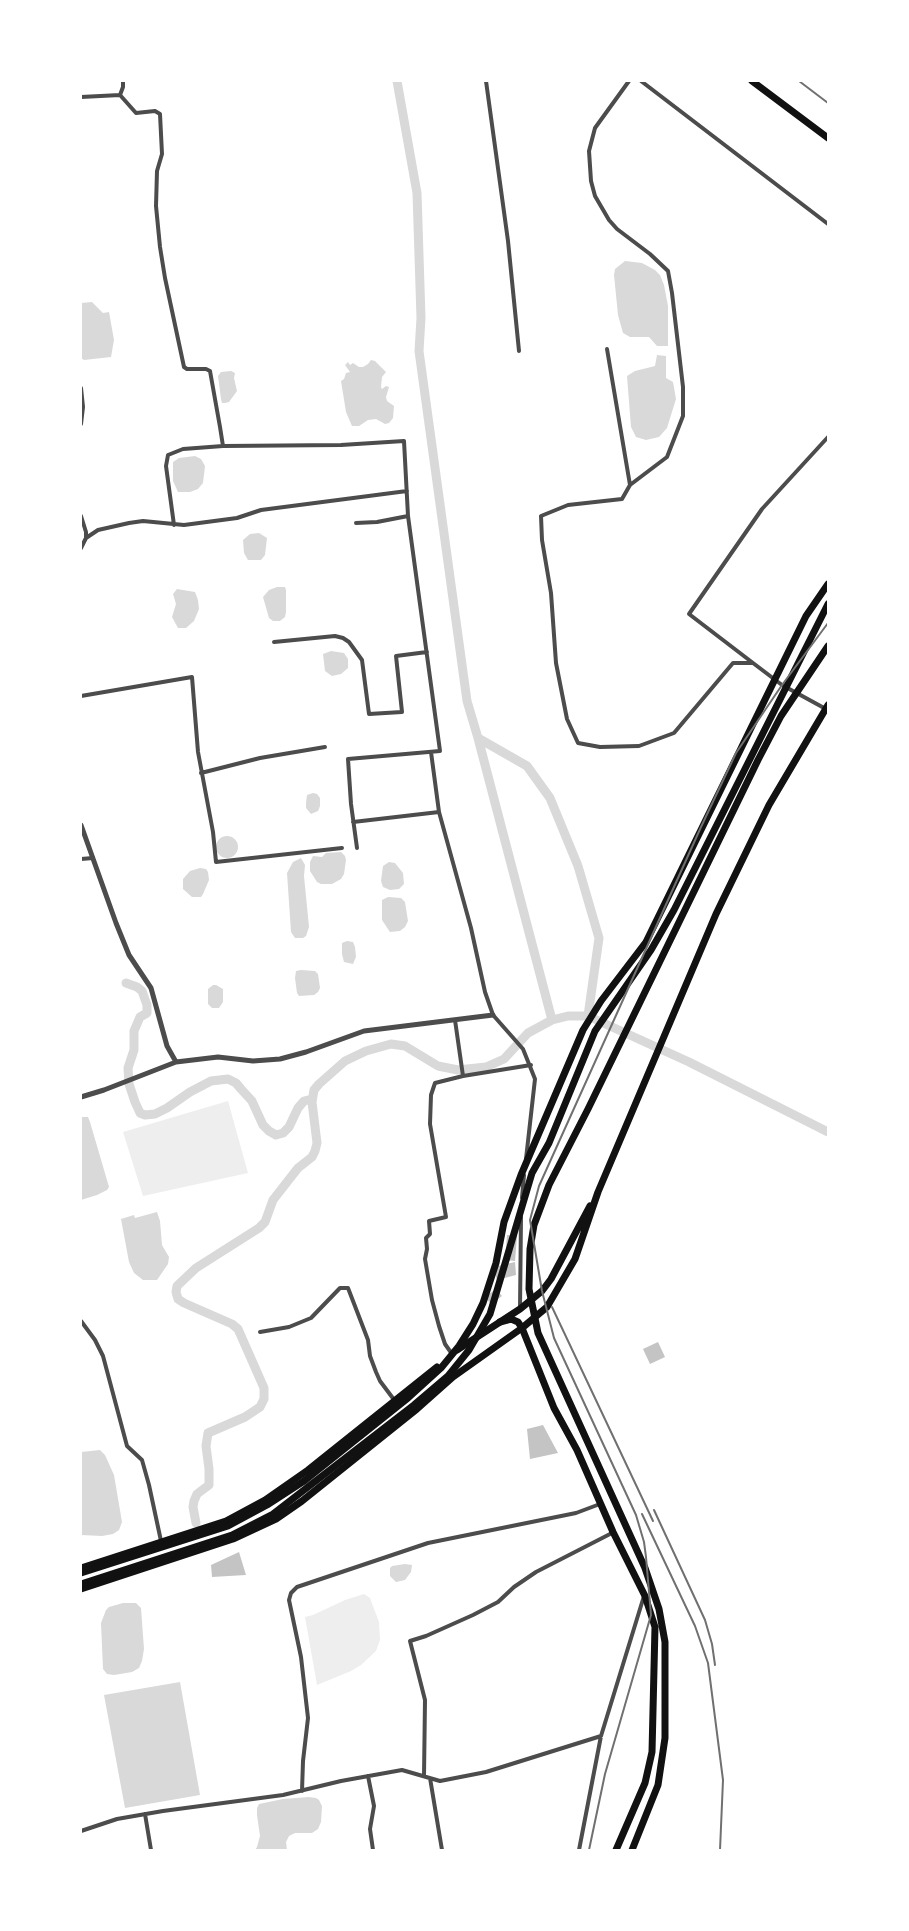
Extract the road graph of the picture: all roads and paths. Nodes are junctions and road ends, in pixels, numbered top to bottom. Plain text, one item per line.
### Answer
1 (123, 81) edge
2 (486, 81) edge
3 (629, 81) edge
4 (641, 81) edge
5 (752, 81) edge
6 (120, 95) junction
7 (81, 97) edge
8 (828, 138) edge
9 (828, 224) edge
10 (607, 349) dead end
11 (519, 351) dead end
12 (81, 388) edge
13 (81, 424) edge
14 (828, 437) edge
15 (223, 446) junction
16 (630, 485) junction
17 (407, 492) junction
18 (81, 516) edge
19 (408, 516) junction
20 (356, 523) dead end
21 (174, 525) junction
22 (86, 538) junction
23 (81, 548) edge
24 (828, 585) edge
25 (828, 604) edge
26 (274, 642) dead end
27 (828, 646) edge
28 (427, 652) junction
29 (753, 663) junction
30 (81, 696) edge
31 (827, 707) edge
32 (325, 747) dead end
33 (431, 752) junction
34 (201, 772) junction
35 (439, 812) junction
36 (353, 822) junction
37 (81, 825) edge
38 (342, 848) dead end
39 (357, 848) dead end
40 (93, 858) junction
41 (81, 859) edge
42 (492, 1015) junction
43 (455, 1020) junction
44 (176, 1062) junction
45 (531, 1065) junction
46 (463, 1076) junction
47 (81, 1098) edge
48 (597, 1192) junction
49 (520, 1309) junction
50 (500, 1322) junction
51 (82, 1323) edge
52 (522, 1328) junction
53 (260, 1332) dead end
54 (452, 1354) junction
55 (396, 1402) junction
56 (600, 1504) junction
57 (613, 1532) junction
58 (161, 1542) junction
59 (81, 1568) edge
60 (81, 1573) edge
61 (81, 1584) edge
62 (81, 1589) edge
63 (645, 1596) junction
64 (600, 1737) junction
65 (368, 1776) junction
66 (424, 1776) junction
67 (430, 1778) junction
68 (302, 1791) junction
69 (145, 1814) junction
70 (81, 1832) edge
71 (151, 1850) edge
72 (373, 1850) edge
73 (442, 1850) edge
74 (579, 1850) edge
75 (616, 1850) edge
76 (632, 1850) edge

1 - 6 street
2 - 11 street
3 - 16 street
4 - 9 street
5 - 8 main road
6 - 7 street
6 - 15 street
10 - 16 street
12 - 13 street
14 - 29 street
15 - 17 street
15 - 21 street
16 - 29 street
17 - 19 street
17 - 21 street
18 - 22 street
19 - 20 street
19 - 28 street
21 - 22 street
22 - 23 street
24 - 60 main road
25 - 61 main road
26 - 28 street
27 - 76 main road
28 - 33 street
29 - 31 street
30 - 34 street
31 - 48 main road
32 - 34 street
33 - 35 street
33 - 36 street
34 - 38 street
35 - 36 street
35 - 42 street
36 - 39 street
37 - 40 street
40 - 41 street
40 - 44 street
42 - 43 street
42 - 45 street
43 - 44 street
43 - 46 street
44 - 47 street
45 - 46 street
45 - 49 street
46 - 54 street
48 - 49 main road
48 - 52 main road
49 - 50 main road
50 - 52 main road
50 - 54 main road
51 - 58 street
52 - 56 main road
52 - 62 main road
53 - 55 street
54 - 55 main road
55 - 58 main road
56 - 57 main road
56 - 68 street
57 - 63 main road
57 - 66 street
58 - 59 main road
63 - 64 street
63 - 75 main road
64 - 67 street
64 - 74 street
65 - 66 street
65 - 68 street
65 - 72 street
66 - 67 street
67 - 73 street
68 - 69 street
69 - 70 street
69 - 71 street

